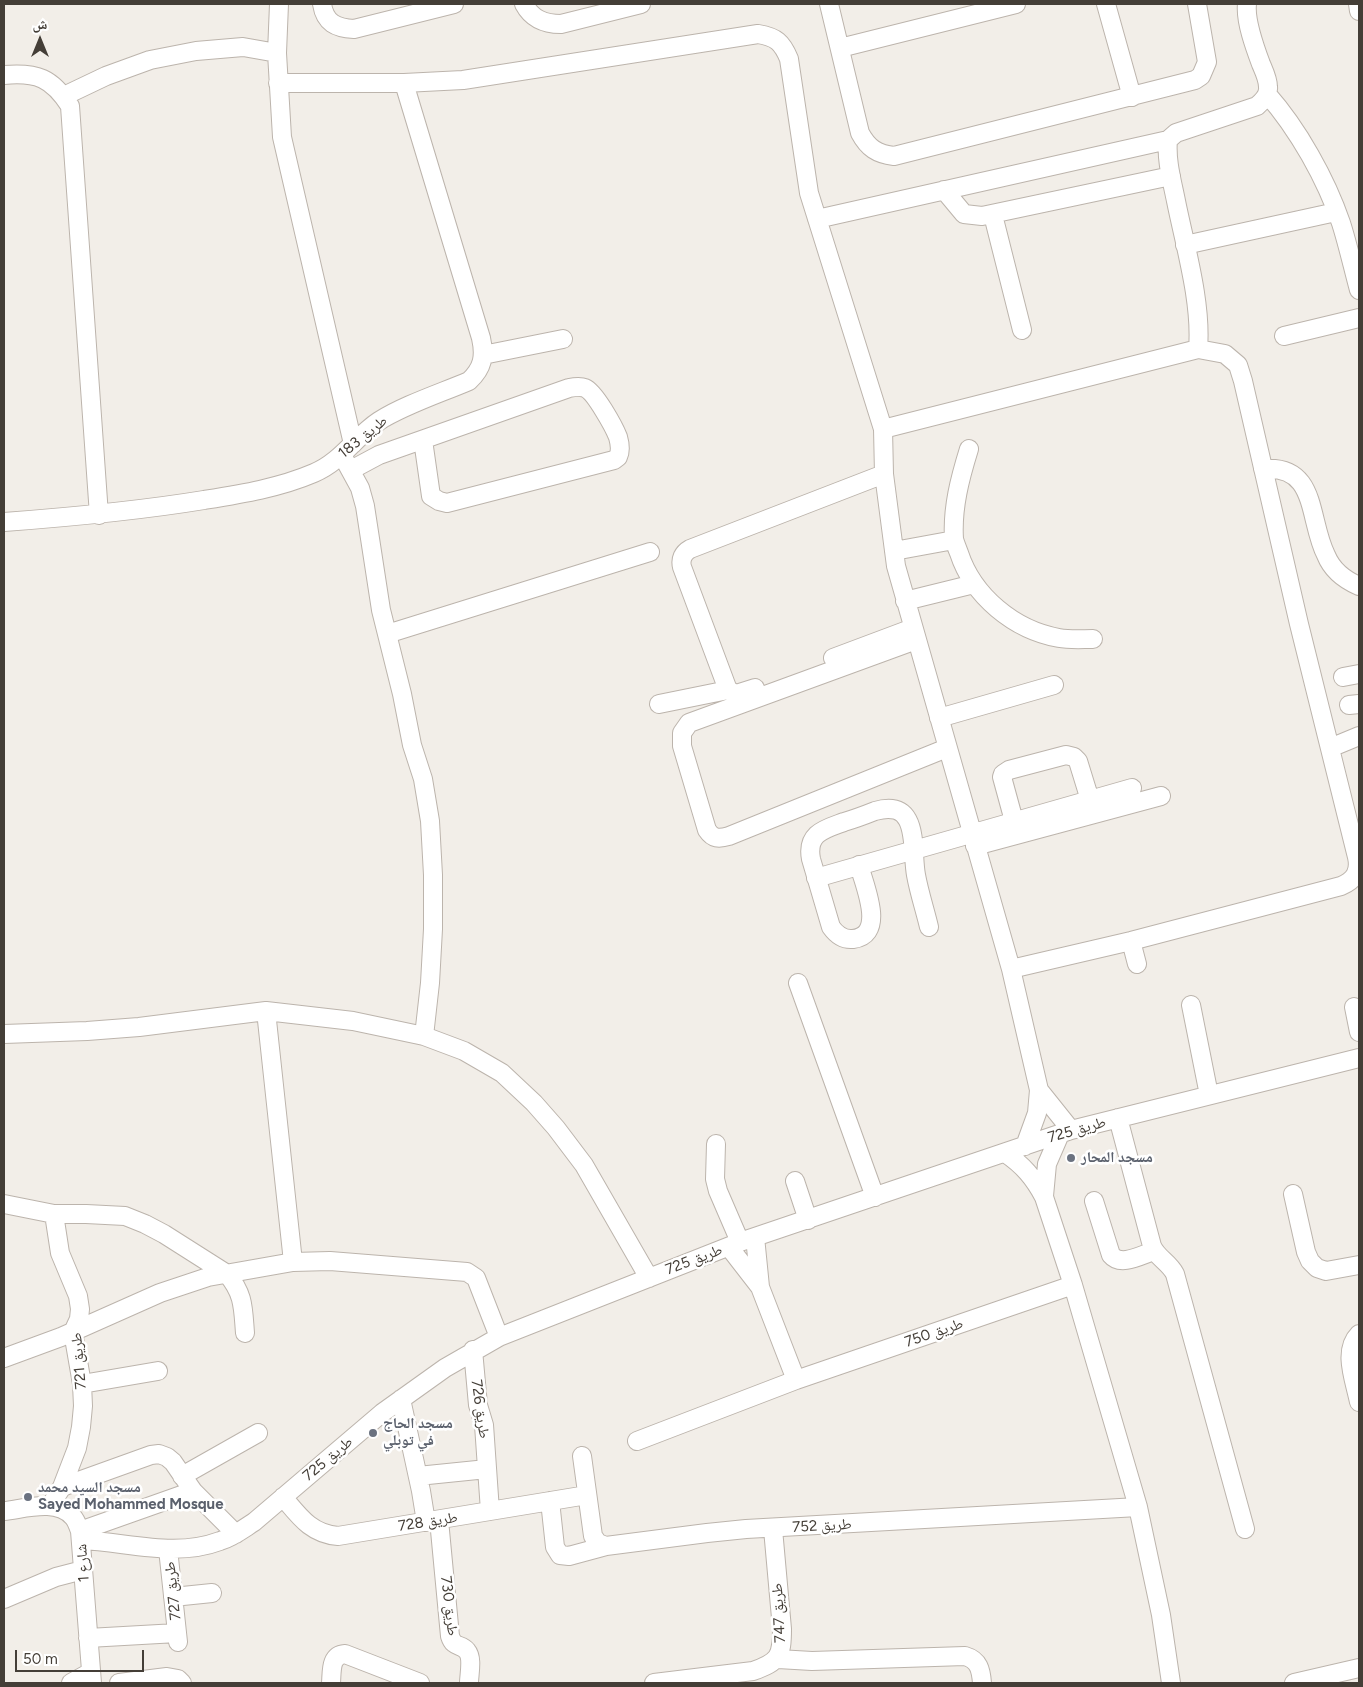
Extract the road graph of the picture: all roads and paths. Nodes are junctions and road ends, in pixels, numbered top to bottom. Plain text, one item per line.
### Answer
1 (279, 4) edge
2 (322, 4) edge
3 (454, 4) edge
4 (524, 4) edge
5 (641, 4) edge
6 (830, 4) edge
7 (1016, 4) edge
8 (1106, 4) edge
9 (1197, 4) edge
10 (1247, 4) edge
11 (1358, 4) edge
12 (1359, 11) edge
13 (840, 48) junction
14 (278, 53) junction
15 (4, 75) edge
16 (278, 82) junction
17 (404, 83) junction
18 (1267, 94) junction
19 (64, 96) junction
20 (1132, 97) junction
21 (1168, 140) junction
22 (1171, 176) junction
23 (944, 190) junction
24 (1336, 212) junction
25 (993, 215) junction
26 (817, 219) junction
27 (1185, 246) junction
28 (1359, 290) edge
29 (1359, 318) edge
30 (1022, 330) dead end
31 (1284, 336) dead end
32 (563, 339) dead end
33 (1198, 349) junction
34 (484, 355) junction
35 (883, 429) junction
36 (423, 440) junction
37 (969, 449) dead end
38 (349, 456) junction
39 (1264, 469) junction
40 (884, 474) junction
41 (99, 515) junction
42 (4, 522) edge
43 (954, 540) junction
44 (650, 552) dead end
45 (894, 552) junction
46 (974, 584) junction
47 (1359, 586) edge
48 (905, 601) junction
49 (387, 634) junction
50 (915, 634) junction
51 (1093, 639) dead end
52 (1054, 685) dead end
53 (728, 690) junction
54 (659, 704) dead end
55 (939, 718) junction
56 (1359, 736) edge
57 (947, 748) junction
58 (1330, 748) junction
59 (1132, 788) dead end
60 (1161, 796) dead end
61 (1090, 800) junction
62 (1014, 821) junction
63 (973, 839) junction
64 (914, 849) junction
65 (859, 865) junction
66 (816, 878) junction
67 (929, 927) dead end
68 (1131, 941) junction
69 (1137, 964) dead end
70 (1011, 969) junction
71 (798, 984) dead end
72 (1191, 1005) dead end
73 (1354, 1007) dead end
74 (266, 1011) junction
75 (1359, 1032) edge
76 (4, 1034) edge
77 (424, 1036) junction
78 (1359, 1058) edge
79 (1039, 1090) junction
80 (1209, 1095) junction
81 (1118, 1118) junction
82 (1065, 1132) junction
83 (716, 1144) dead end
84 (1025, 1146) junction
85 (1005, 1153) junction
86 (795, 1181) dead end
87 (1293, 1194) dead end
88 (875, 1197) junction
89 (1044, 1197) junction
90 (1094, 1201) dead end
91 (4, 1204) edge
92 (54, 1214) junction
93 (808, 1220) junction
94 (741, 1242) junction
95 (1154, 1250) junction
96 (293, 1262) junction
97 (1359, 1265) edge
98 (227, 1274) junction
99 (649, 1278) junction
100 (1073, 1286) junction
101 (760, 1288) junction
102 (74, 1332) junction
103 (245, 1333) dead end
104 (1359, 1334) edge
105 (499, 1337) junction
106 (473, 1350) junction
107 (4, 1358) edge
108 (158, 1371) dead end
109 (796, 1380) junction
110 (82, 1384) junction
111 (401, 1399) junction
112 (1359, 1402) edge
113 (258, 1433) dead end
114 (637, 1441) dead end
115 (582, 1456) dead end
116 (487, 1469) junction
117 (182, 1476) junction
118 (418, 1476) junction
119 (62, 1487) junction
120 (193, 1490) junction
121 (587, 1495) junction
122 (283, 1497) junction
123 (550, 1501) junction
124 (50, 1506) junction
125 (1138, 1507) junction
126 (4, 1511) edge
127 (490, 1511) junction
128 (432, 1521) junction
129 (773, 1529) junction
130 (1244, 1530) dead end
131 (236, 1534) junction
132 (81, 1535) junction
133 (606, 1546) junction
134 (168, 1549) junction
135 (84, 1570) junction
136 (212, 1593) dead end
137 (173, 1597) junction
138 (4, 1599) edge
139 (88, 1638) junction
140 (778, 1659) junction
141 (1357, 1673) edge
142 (92, 1678) edge
143 (71, 1683) edge
144 (119, 1683) edge
145 (182, 1683) edge
146 (331, 1683) edge
147 (420, 1683) edge
148 (469, 1683) edge
149 (654, 1683) edge
150 (982, 1683) edge
151 (1171, 1683) edge
152 (1294, 1683) edge

1 - 14 street
2 - 3 street
4 - 5 street
6 - 13 street
7 - 13 street
8 - 20 street
9 - 20 street
10 - 18 street
11 - 12 street
13 - 20 street
14 - 16 street
14 - 19 street
15 - 19 street
16 - 17 street
16 - 38 street
17 - 26 street
17 - 34 street
18 - 21 street
18 - 24 street
19 - 41 street
21 - 22 street
21 - 23 street
22 - 25 street
22 - 27 street
23 - 25 street
23 - 26 street
24 - 27 street
24 - 28 street
25 - 30 street
26 - 35 street
27 - 33 street
29 - 31 street
32 - 34 street
33 - 35 street
33 - 39 street
34 - 38 street, طريق 183
35 - 40 street
36 - 36 street
36 - 38 street
37 - 43 street
38 - 41 street, طريق 183
38 - 49 street
39 - 47 street
39 - 58 street
40 - 45 street
40 - 53 street
41 - 42 street, طريق 183
43 - 45 street
43 - 46 street
44 - 49 street
45 - 48 street
46 - 48 street
46 - 51 street
48 - 50 street
49 - 77 street
50 - 53 street
50 - 55 street
50 - 57 street
52 - 55 street
53 - 54 street
55 - 57 street
56 - 58 street
57 - 63 street
58 - 68 street
59 - 61 street
60 - 63 street
61 - 62 street
61 - 62 street
62 - 63 street
63 - 64 street
63 - 70 street
64 - 65 street
64 - 66 street
64 - 67 street
65 - 66 street
65 - 66 street
68 - 69 street
68 - 70 street
70 - 79 street
71 - 88 street
72 - 80 street
73 - 75 street
74 - 76 street
74 - 77 street
74 - 96 street
77 - 99 street
78 - 80 street, طريق 725
79 - 82 street
79 - 84 street
80 - 81 street, طريق 725
81 - 82 street, طريق 725
81 - 95 street
82 - 84 street, طريق 725
82 - 89 street
83 - 94 street
84 - 85 street, طريق 725
85 - 88 street, طريق 725
85 - 89 street
86 - 93 street
87 - 97 street
88 - 93 street, طريق 725
89 - 100 street
90 - 95 street
91 - 92 street
92 - 98 street
92 - 102 street, طريق 721
93 - 94 street, طريق 725
94 - 99 street, طريق 725
94 - 101 street
94 - 101 street
95 - 130 street
96 - 98 street
96 - 105 street
98 - 102 street
98 - 103 street
99 - 105 street, طريق 725
100 - 109 street, طريق 750
100 - 125 street
101 - 109 street
102 - 107 street
102 - 110 street, طريق 721
104 - 112 street
105 - 106 street, طريق 725
106 - 111 street, طريق 725
106 - 116 street, طريق 726
108 - 110 street
109 - 114 street, طريق 750
110 - 119 street, طريق 721
111 - 118 street, طريق 730
111 - 122 street, طريق 725
113 - 117 street
115 - 121 street
116 - 118 street
116 - 127 street, طريق 726
117 - 119 street
117 - 120 street
118 - 128 street, طريق 730
119 - 124 street, طريق 721
120 - 131 street
120 - 132 street
121 - 123 street, طريق 728
121 - 133 street
122 - 128 street, طريق 728
122 - 131 street, طريق 725
123 - 127 street, طريق 728
123 - 133 street, طريق 752
124 - 126 street
124 - 132 street, شارع 1
125 - 129 street, طريق 752
125 - 151 street
127 - 128 street, طريق 728
128 - 148 street, طريق 730
129 - 133 street, طريق 752
129 - 140 street, طريق 747
131 - 134 street, طريق 725
132 - 134 street, طريق 725
132 - 135 street, شارع 1
134 - 137 street, طريق 727
135 - 138 street
135 - 139 street, شارع 1
136 - 137 street
137 - 139 street, طريق 727
139 - 142 street, شارع 1
140 - 149 street, طريق 747
140 - 150 street
141 - 152 street
142 - 143 street
144 - 145 street
146 - 147 street

